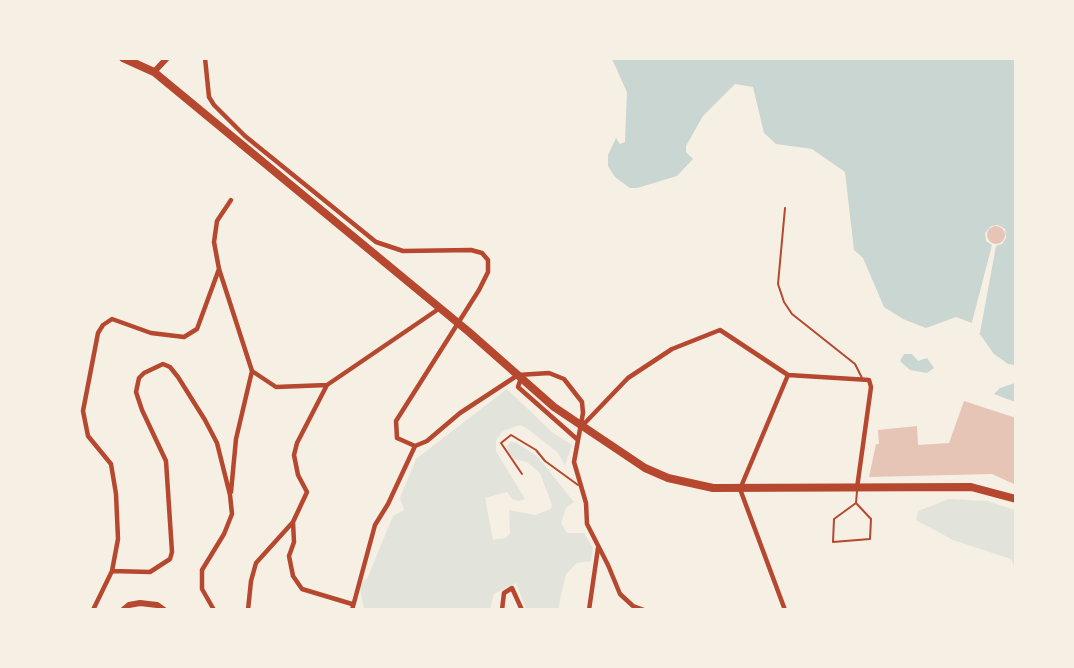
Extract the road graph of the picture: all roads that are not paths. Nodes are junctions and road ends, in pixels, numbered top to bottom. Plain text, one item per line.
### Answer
1 (123, 58) edge
2 (167, 58) edge
3 (205, 58) edge
4 (154, 72) junction
5 (231, 200) dead end
6 (786, 208) dead end
7 (219, 269) junction
8 (440, 308) junction
9 (252, 371) junction
10 (788, 375) junction
11 (520, 377) junction
12 (862, 378) junction
13 (327, 385) junction
14 (582, 426) junction
15 (578, 440) junction
16 (415, 446) junction
17 (522, 474) dead end
18 (579, 485) junction
19 (857, 488) junction
20 (740, 489) junction
21 (230, 495) junction
22 (1016, 499) edge
23 (856, 503) junction
24 (293, 522) junction
25 (598, 548) junction
26 (112, 571) junction
27 (352, 607) edge
28 (93, 609) edge
29 (123, 609) edge
30 (164, 609) edge
31 (214, 609) edge
32 (248, 609) edge
33 (501, 609) edge
34 (522, 609) edge
35 (589, 609) edge
36 (644, 609) edge
37 (785, 609) edge

1 - 4 main road
2 - 4 street
3 - 16 street
4 - 8 main road
5 - 7 street
6 - 12 lane
7 - 9 street
7 - 26 street
8 - 11 main road
8 - 13 street
9 - 13 street
9 - 21 street
10 - 12 street
10 - 14 street
10 - 20 street
11 - 14 main road
11 - 15 street
11 - 15 street
11 - 16 street
12 - 19 street
13 - 24 street
14 - 20 main road
15 - 18 street
16 - 27 street
17 - 18 lane
18 - 25 street
19 - 20 main road
19 - 22 main road
19 - 23 lane
20 - 37 street
21 - 26 street
21 - 31 street
23 - 23 lane
24 - 27 street
24 - 32 street
25 - 35 street
25 - 36 street
26 - 28 street
29 - 30 street
33 - 34 street

